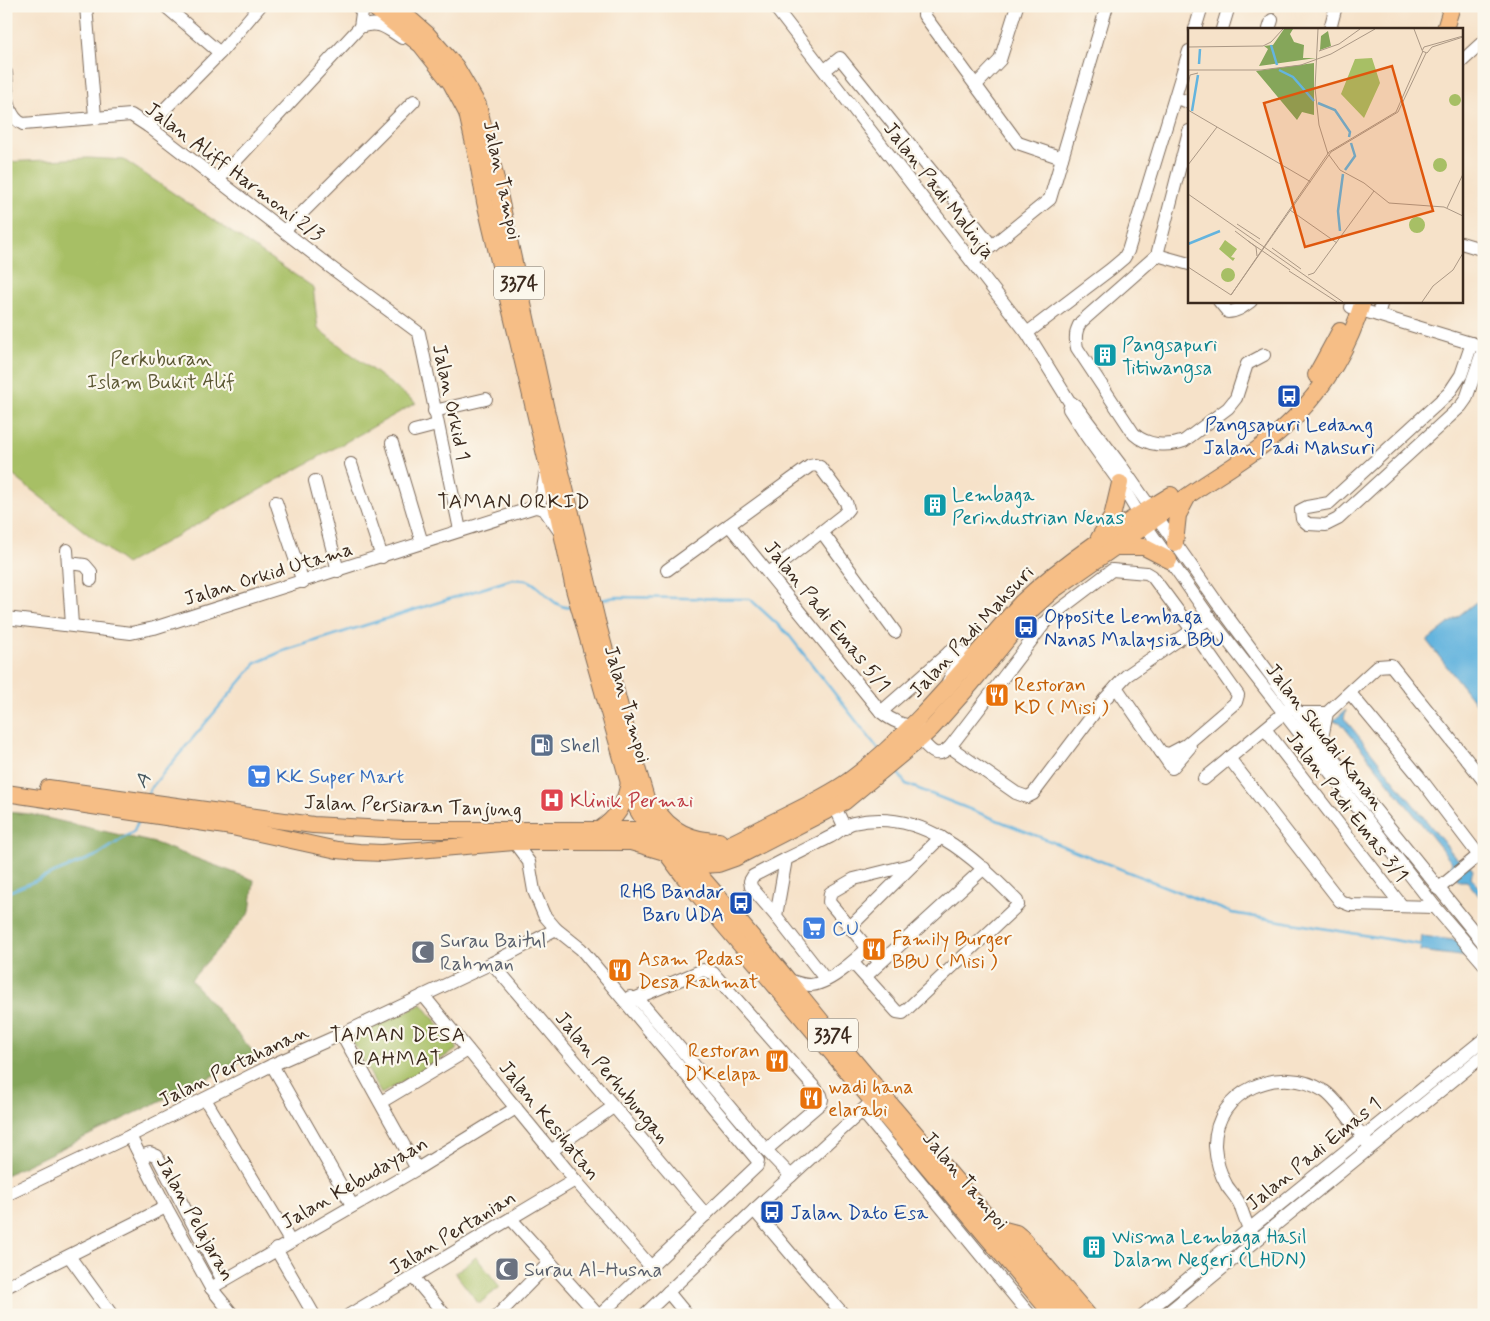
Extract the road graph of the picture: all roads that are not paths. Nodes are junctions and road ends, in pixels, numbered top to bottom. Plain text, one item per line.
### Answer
1 (86, 6) edge
2 (165, 6) edge
3 (260, 6) edge
4 (358, 6) edge
5 (372, 6) edge
6 (395, 6) edge
7 (774, 6) edge
8 (925, 6) edge
9 (1017, 6) edge
10 (1107, 6) edge
11 (1202, 6) edge
12 (1229, 6) edge
13 (1336, 6) edge
14 (1441, 6) edge
15 (1452, 6) edge
16 (1196, 28) edge
17 (1222, 28) edge
18 (1330, 28) edge
19 (1434, 28) edge
20 (1445, 28) edge
21 (357, 31) junction
22 (1484, 41) edge
23 (220, 53) junction
24 (1188, 54) edge
25 (1462, 61) edge
26 (441, 70) junction
27 (825, 70) junction
28 (6, 73) edge
29 (976, 85) junction
30 (1175, 98) junction
31 (414, 102) dead end
32 (1188, 102) edge
33 (95, 117) junction
34 (148, 126) junction
35 (1188, 135) edge
36 (1062, 158) junction
37 (218, 180) junction
38 (284, 232) junction
39 (1462, 243) edge
40 (992, 246) junction
41 (1484, 250) edge
42 (1157, 255) junction
43 (972, 262) junction
44 (1187, 265) edge
45 (329, 266) joint
46 (1220, 302) edge
47 (1250, 302) edge
48 (1382, 302) edge
49 (1357, 305) edge
50 (1378, 315) junction
51 (1027, 333) junction
52 (1480, 346) edge
53 (1264, 355) dead end
54 (1449, 393) junction
55 (486, 399) dead end
56 (1069, 402) junction
57 (1461, 406) junction
58 (434, 410) junction
59 (437, 425) junction
60 (414, 431) dead end
61 (392, 443) dead end
62 (548, 463) junction
63 (351, 464) dead end
64 (315, 481) dead end
65 (1120, 483) junction
66 (1190, 494) junction
67 (276, 502) dead end
68 (535, 507) junction
69 (1148, 517) junction
70 (729, 525) junction
71 (460, 530) junction
72 (822, 532) junction
73 (564, 538) junction
74 (422, 543) junction
75 (1175, 543) junction
76 (1116, 547) junction
77 (1091, 548) junction
78 (382, 557) junction
79 (1169, 560) junction
80 (666, 570) dead end
81 (338, 571) junction
82 (769, 573) junction
83 (91, 580) dead end
84 (303, 582) junction
85 (582, 588) junction
86 (6, 618) edge
87 (1210, 618) junction
88 (591, 624) junction
89 (72, 625) junction
90 (1192, 630) junction
91 (896, 632) dead end
92 (952, 650) junction
93 (973, 658) junction
94 (1116, 686) junction
95 (945, 689) junction
96 (1350, 693) junction
97 (1292, 710) junction
98 (881, 712) junction
99 (1327, 713) junction
100 (1265, 729) junction
101 (1204, 730) junction
102 (921, 731) junction
103 (1321, 743) junction
104 (950, 747) junction
105 (631, 748) junction
106 (1161, 752) junction
107 (1229, 758) junction
108 (872, 771) junction
109 (1204, 779) dead end
110 (1484, 781) edge
111 (6, 782) edge
112 (629, 783) junction
113 (6, 793) edge
114 (840, 804) junction
115 (848, 826) junction
116 (360, 828) junction
117 (599, 830) junction
118 (650, 831) junction
119 (941, 837) junction
120 (514, 842) junction
121 (543, 843) junction
122 (612, 843) junction
123 (667, 847) junction
124 (734, 850) junction
125 (359, 852) junction
126 (1481, 858) edge
127 (786, 860) junction
128 (529, 862) junction
129 (689, 863) junction
130 (914, 864) junction
131 (984, 868) junction
132 (686, 880) junction
133 (1438, 889) junction
134 (724, 901) junction
135 (1402, 906) junction
136 (1435, 907) junction
137 (776, 916) junction
138 (849, 928) junction
139 (556, 929) junction
140 (1481, 940) edge
141 (867, 949) junction
142 (492, 963) junction
143 (853, 963) junction
144 (880, 963) junction
145 (1484, 964) edge
146 (866, 976) junction
147 (785, 978) junction
148 (826, 980) junction
149 (422, 995) junction
150 (620, 995) junction
151 (636, 998) junction
152 (342, 1034) junction
153 (1483, 1039) edge
154 (468, 1050) junction
155 (1484, 1055) edge
156 (272, 1065) junction
157 (205, 1099) junction
158 (381, 1102) junction
159 (871, 1102) junction
160 (613, 1107) junction
161 (516, 1108) junction
162 (130, 1136) junction
163 (1367, 1143) junction
164 (766, 1150) junction
165 (551, 1151) junction
166 (141, 1156) junction
167 (417, 1168) junction
168 (791, 1176) junction
169 (575, 1180) junction
170 (6, 1195) edge
171 (352, 1205) junction
172 (166, 1207) junction
173 (754, 1210) junction
174 (706, 1215) junction
175 (511, 1219) junction
176 (997, 1228) junction
177 (1249, 1230) junction
178 (290, 1241) junction
179 (1257, 1241) junction
180 (276, 1249) junction
181 (69, 1256) junction
182 (550, 1262) junction
183 (651, 1267) junction
184 (413, 1277) junction
185 (223, 1281) junction
186 (6, 1286) edge
187 (211, 1288) junction
188 (668, 1292) junction
189 (112, 1315) edge
190 (232, 1315) edge
191 (314, 1315) edge
192 (348, 1315) edge
193 (445, 1315) edge
194 (498, 1315) edge
195 (599, 1315) edge
196 (644, 1315) edge
197 (687, 1315) edge
198 (844, 1315) edge
199 (1030, 1315) edge
200 (1052, 1315) edge
201 (1073, 1315) edge
202 (1088, 1315) edge
203 (1143, 1315) edge
204 (1165, 1315) edge

1 - 33 street
2 - 23 street
3 - 23 street
4 - 21 street
5 - 26 main road, Jalan Tampoi / 3374
6 - 85 main road, Jalan Tampoi / 3374
7 - 27 street, Jalan Padi Malinja
8 - 29 street
9 - 29 street
10 - 36 street
11 - 16 street
12 - 17 street
13 - 18 street
14 - 19 main road
15 - 20 main road
21 - 26 street
21 - 37 street
22 - 25 street
23 - 34 street
24 - 30 street
26 - 62 main road, Jalan Tampoi / 3374
27 - 40 street
27 - 43 street, Jalan Padi Malinja
28 - 33 street, Jalan Aliff Harmoni 2/3
29 - 36 street
30 - 32 street
30 - 51 street
31 - 38 street
33 - 34 street, Jalan Aliff Harmoni 2/3
34 - 37 street, Jalan Aliff Harmoni 2/3
35 - 42 street
36 - 40 street
37 - 38 street, Jalan Aliff Harmoni 2/3
38 - 45 street, Jalan Aliff Harmoni 2/3
39 - 41 street
40 - 43 street
42 - 44 street
42 - 53 street
43 - 51 street, Jalan Padi Malinja
45 - 58 street, Jalan Orkid 1
46 - 47 street
48 - 50 street
49 - 50 street
49 - 66 main road, Jalan Padi Mahsuri
49 - 69 main road, Jalan Padi Mahsuri
50 - 52 street
51 - 56 street, Jalan Padi Malinja
52 - 54 street
52 - 57 street
54 - 57 street
54 - 57 street
55 - 58 street
56 - 65 street, Jalan Padi Malinja
56 - 69 street, Jalan Padi Malinja
58 - 59 street, Jalan Orkid 1
59 - 60 street
59 - 71 street, Jalan Orkid 1
61 - 74 street
62 - 68 street
62 - 73 main road, Jalan Tampoi / 3374
63 - 78 street
64 - 81 street
65 - 69 street, Jalan Padi Malinja
65 - 77 main road
66 - 69 main road, Jalan Padi Mahsuri
66 - 75 main road
67 - 84 street
68 - 71 street, Jalan Orkid Utama
68 - 73 street
69 - 75 street, Jalan Skudai Kanan
69 - 76 main road, Jalan Padi Mahsuri
69 - 77 main road, Jalan Padi Mahsuri
69 - 79 street, Jalan Skudai Kanan
70 - 72 street
70 - 80 street
70 - 82 street, Jalan Padi Emas 5/1
71 - 74 street, Jalan Orkid Utama
72 - 82 street
72 - 91 street
73 - 85 main road, Jalan Tampoi / 3374
74 - 78 street, Jalan Orkid Utama
75 - 97 street, Jalan Skudai Kanan
76 - 79 main road
76 - 102 main road, Jalan Padi Mahsuri
77 - 93 main road, Jalan Padi Mahsuri
78 - 81 street, Jalan Orkid Utama
79 - 87 street, Jalan Skudai Kanan
81 - 84 street, Jalan Orkid Utama
82 - 98 street, Jalan Padi Emas 5/1
83 - 89 street
84 - 89 street, Jalan Orkid Utama
85 - 88 main road, Jalan Tampoi / 3374
86 - 89 street, Jalan Orkid Utama
87 - 90 street
87 - 97 street, Jalan Skudai Kanan
88 - 105 main road, Jalan Tampoi / 3374
88 - 112 main road, Jalan Tampoi / 3374
90 - 94 street
90 - 101 street
90 - 104 street
92 - 93 street
92 - 95 street
92 - 98 street
93 - 95 main road, Jalan Padi Mahsuri
94 - 104 street
94 - 106 street
95 - 102 main road, Jalan Padi Mahsuri
96 - 99 street
96 - 110 street
96 - 126 street
97 - 99 street
97 - 100 street
97 - 103 street, Jalan Skudai Kanan
97 - 136 street, Jalan Skudai Kanan
98 - 102 street, Jalan Padi Emas 5/1
99 - 103 street
100 - 107 street
100 - 135 street, Jalan Padi Emas 3/1
101 - 106 street
101 - 106 street
102 - 104 street, Jalan Padi Emas 5/1
102 - 108 main road, Jalan Padi Mahsuri
103 - 133 street, Jalan Skudai Kanan
105 - 123 main road, Jalan Tampoi / 3374
105 - 124 main road
107 - 109 street
107 - 135 street
108 - 114 main road, Jalan Padi Mahsuri
108 - 124 main road, Jalan Padi Mahsuri
111 - 116 main road, Jalan Persiaran Tanjung
112 - 117 main road
112 - 118 main road, Jalan Tampoi / 3374
113 - 125 main road, Jalan Persiaran Tanjung
114 - 115 street
114 - 124 main road, Jalan Padi Mahsuri
115 - 119 street
115 - 127 street
116 - 117 main road, Jalan Persiaran Tanjung
116 - 125 main road
117 - 118 main road, Jalan Persiaran Tanjung
118 - 123 main road, Jalan Tampoi / 3374
119 - 130 street
119 - 131 street
120 - 121 main road, Jalan Persiaran Tanjung
120 - 125 main road, Jalan Persiaran Tanjung
120 - 128 street
121 - 122 main road, Jalan Persiaran Tanjung
121 - 128 street
122 - 123 main road, Jalan Persiaran Tanjung
122 - 132 main road
123 - 124 main road, Jalan Padi Mahsuri
123 - 129 main road, Jalan Persiaran Tanjung
123 - 132 main road, Jalan Tampoi / 3374
124 - 129 main road, Jalan Padi Mahsuri
124 - 134 main road
126 - 133 street
127 - 137 street
127 - 137 street
128 - 139 street
129 - 134 main road, Jalan Tampoi / 3374
130 - 138 street
130 - 138 street
131 - 144 street
131 - 146 street
132 - 159 main road, Jalan Tampoi / 3374
133 - 140 street, Jalan Skudai Kanan
134 - 147 main road, Jalan Tampoi / 3374
135 - 136 street
136 - 145 street, Jalan Skudai Kanan
137 - 148 street
138 - 141 street
139 - 142 street, Jalan Pertahanan
139 - 150 street
141 - 143 street
141 - 144 street
142 - 149 street, Jalan Pertahanan
142 - 160 street, Jalan Perhubungan
143 - 146 street
143 - 148 street
144 - 146 street
147 - 148 street
147 - 159 main road, Jalan Tampoi / 3374
149 - 152 street, Jalan Pertahanan
149 - 154 street, Jalan Kesihatan
150 - 151 street
150 - 174 street
151 - 164 street
151 - 164 street
152 - 156 street, Jalan Pertahanan
152 - 158 street
153 - 163 street, Jalan Padi Emas 1
154 - 158 street
154 - 161 street, Jalan Kesihatan
155 - 163 street, Jalan Padi Emas 1
156 - 157 street, Jalan Pertahanan
156 - 171 street
157 - 162 street, Jalan Pertahanan
157 - 178 street
158 - 167 street
159 - 168 street
159 - 176 main road, Jalan Tampoi / 3374
159 - 199 street
159 - 200 main road, Jalan Tampoi / 3374
160 - 165 street
160 - 174 street, Jalan Perhubungan
161 - 165 street, Jalan Kesihatan
161 - 167 street, Jalan Kebudayaan
162 - 166 street, Jalan Pelajaran
162 - 170 street, Jalan Pertahanan
163 - 177 street, Jalan Padi Emas 1
163 - 177 street
163 - 179 street, Jalan Padi Emas 1
164 - 168 street
165 - 169 street, Jalan Kesihatan
166 - 172 street, Jalan Pelajaran
166 - 185 street
167 - 171 street, Jalan Kebudayaan
168 - 173 street
169 - 175 street, Jalan Pertanian
169 - 183 street, Jalan Kesihatan
171 - 178 street, Jalan Kebudayaan
172 - 181 street
172 - 187 street, Jalan Pelajaran
173 - 188 street
173 - 198 street
174 - 183 street
175 - 182 street
175 - 184 street, Jalan Pertanian
176 - 201 main road, Jalan Tampoi / 3374
176 - 202 main road
177 - 179 street
177 - 203 street, Jalan Padi Emas 1
178 - 180 street, Jalan Kebudayaan
179 - 204 street, Jalan Padi Emas 1
180 - 185 street, Jalan Kebudayaan
180 - 191 street
181 - 186 street
181 - 189 street
182 - 194 street
182 - 195 street
183 - 195 street
184 - 192 street, Jalan Pertanian
184 - 193 street
185 - 187 street, Jalan Kebudayaan
187 - 190 street, Jalan Pelajaran
188 - 196 street
188 - 197 street

